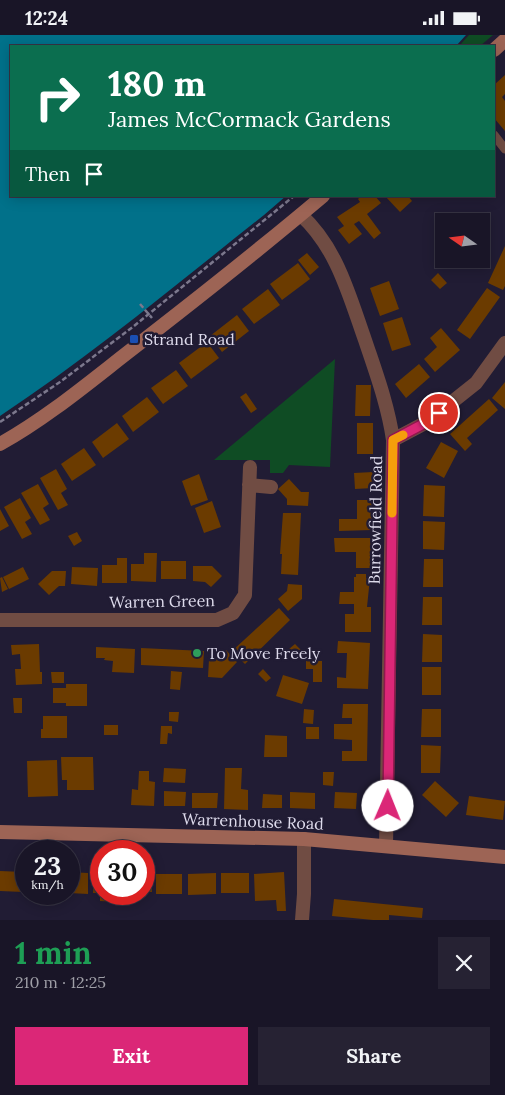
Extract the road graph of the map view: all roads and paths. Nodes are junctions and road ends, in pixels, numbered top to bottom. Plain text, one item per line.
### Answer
1 (505, 39) edge
2 (495, 49) edge
3 (495, 136) edge
4 (505, 149) edge
5 (293, 197) edge
6 (322, 197) edge
7 (301, 215) junction
8 (140, 304) dead end
9 (148, 313) junction
10 (505, 343) edge
11 (0, 422) edge
12 (393, 440) junction
13 (0, 444) edge
14 (250, 467) dead end
15 (249, 485) junction
16 (271, 487) dead end
17 (0, 620) edge
18 (0, 832) edge
19 (304, 839) junction
20 (386, 846) junction
21 (505, 857) edge
22 (302, 920) edge

1 - 2 main road
3 - 4 lane
5 - 9 path
6 - 7 main road
7 - 12 street, Burrowfield Road
7 - 13 main road
8 - 9 path
9 - 11 path
10 - 12 street
12 - 20 street, Burrowfield Road
14 - 15 street, Warren Green
15 - 16 street
15 - 17 street, Warren Green
18 - 19 main road, Warrenhouse Road
19 - 20 main road, Warrenhouse Road
19 - 22 street
20 - 21 main road, Warrenhouse Road

